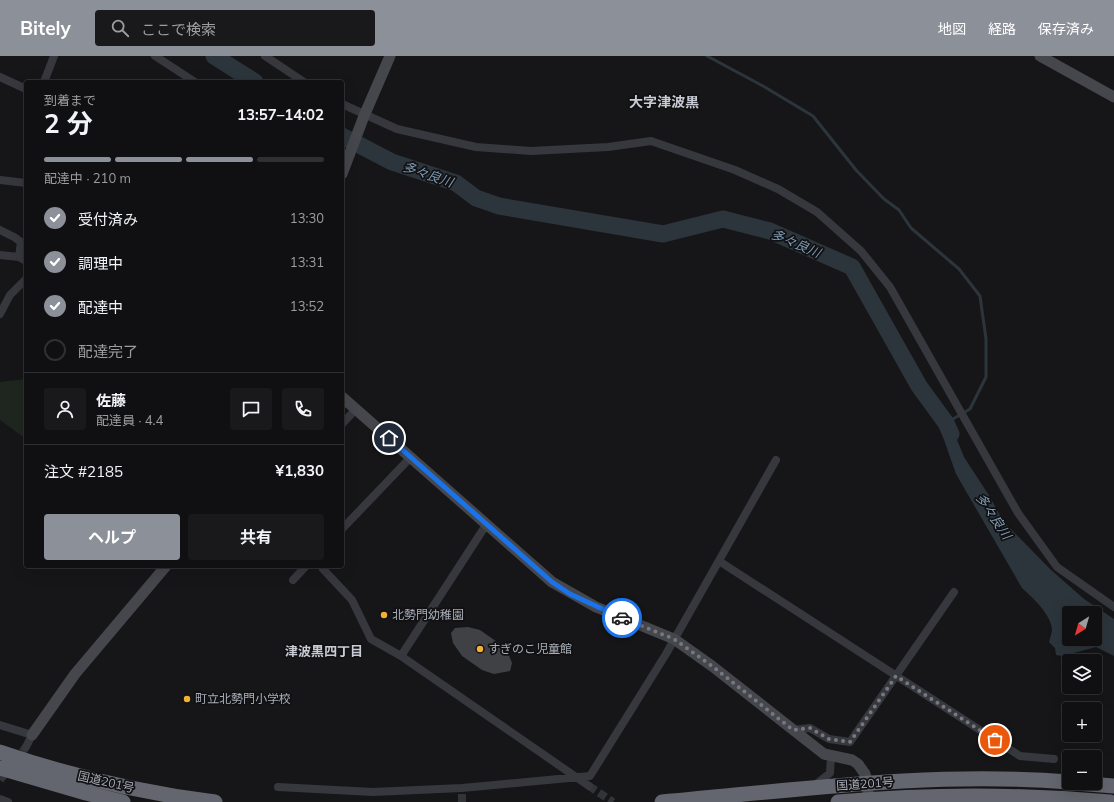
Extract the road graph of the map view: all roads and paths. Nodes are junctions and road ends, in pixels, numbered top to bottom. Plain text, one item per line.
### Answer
1 (54, 56) edge
2 (155, 56) edge
3 (265, 56) edge
4 (390, 56) edge
5 (1040, 56) edge
6 (0, 77) edge
7 (45, 80) edge
8 (192, 80) edge
9 (301, 80) edge
10 (24, 88) edge
11 (1114, 97) edge
12 (344, 105) edge
13 (363, 118) junction
14 (344, 169) edge
15 (0, 180) edge
16 (24, 184) edge
17 (0, 230) edge
18 (0, 255) edge
19 (23, 259) edge
20 (24, 281) edge
21 (0, 314) edge
22 (344, 399) edge
23 (356, 410) junction
24 (344, 422) edge
25 (410, 458) junction
26 (776, 460) dead end
27 (486, 525) junction
28 (344, 527) edge
29 (718, 561) junction
30 (164, 568) edge
31 (304, 568) edge
32 (323, 569) dead end
33 (293, 580) dead end
34 (954, 592) dead end
35 (1114, 607) edge
36 (674, 639) junction
37 (400, 656) junction
38 (896, 676) junction
39 (0, 725) edge
40 (793, 730) junction
41 (32, 735) junction
42 (26, 747) tunnel mouth
43 (0, 752) edge
44 (831, 756) junction
45 (1054, 759) dead end
46 (0, 768) edge
47 (578, 778) junction
48 (1062, 782) edge
49 (868, 783) junction
50 (1102, 785) edge
51 (589, 786) tunnel mouth
52 (1114, 786) edge
53 (278, 787) dead end
54 (810, 789) junction
55 (0, 799) edge
56 (926, 799) edge
57 (868, 800) edge
58 (8, 802) edge
59 (123, 802) edge
60 (215, 802) edge
61 (662, 802) edge
62 (838, 802) edge
63 (1110, 802) edge

1 - 7 street
2 - 8 street
3 - 9 street
4 - 13 street
5 - 11 street
6 - 10 street
12 - 13 street
13 - 14 street
13 - 35 street
15 - 16 street
17 - 19 street
18 - 19 street
20 - 21 street
22 - 23 street
23 - 24 street
23 - 25 street
25 - 27 street
25 - 28 street
26 - 29 street
27 - 36 street
27 - 37 street
29 - 36 street
29 - 38 street
30 - 41 street
31 - 33 street
32 - 37 street
34 - 38 street
36 - 40 street
36 - 47 street
37 - 47 street
38 - 40 street
38 - 45 street
39 - 41 street
40 - 44 street
41 - 42 street
43 - 60 highway, 国道201号
44 - 49 street
44 - 54 street
46 - 59 highway, 国道201号
47 - 51 street
47 - 53 street
48 - 49 highway, 国道201号
49 - 54 highway, 国道201号
49 - 57 street
50 - 52 highway
54 - 61 highway, 国道201号
55 - 58 street
56 - 57 highway, 国道201号
56 - 63 highway, 国道201号
57 - 62 highway, 国道201号

